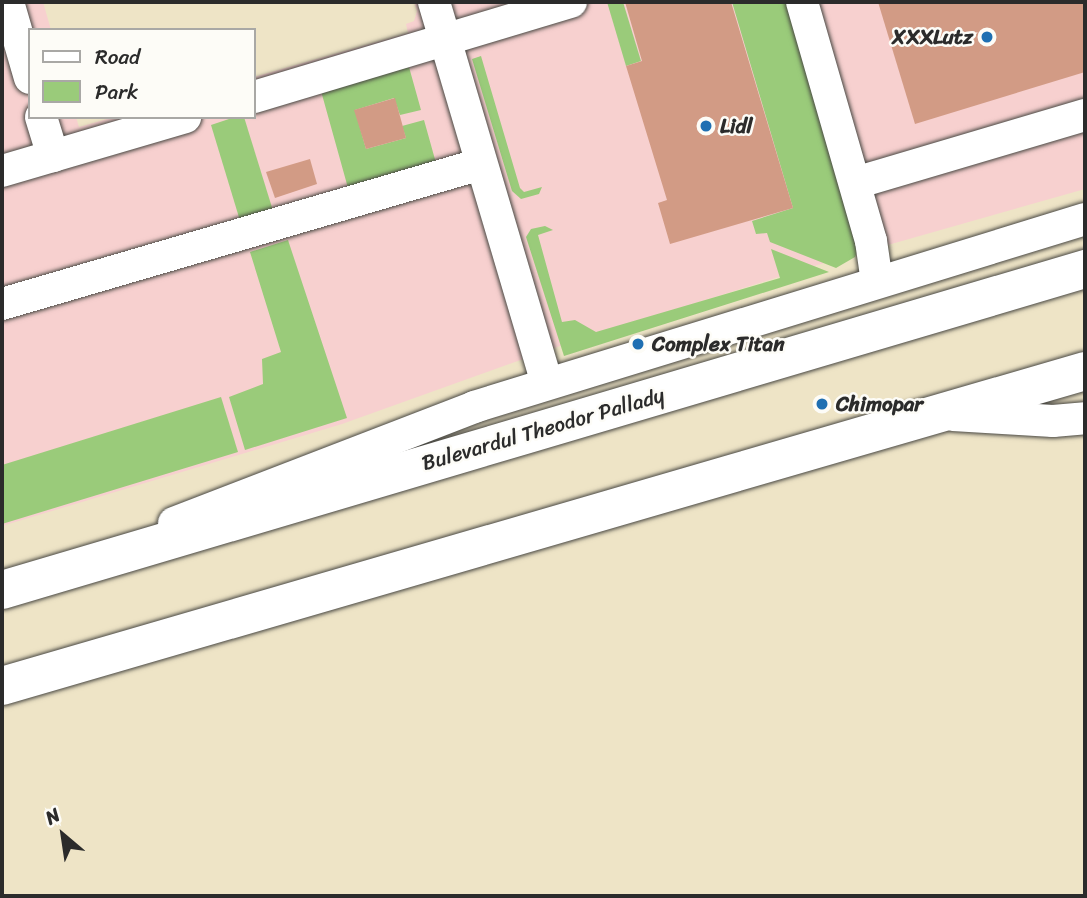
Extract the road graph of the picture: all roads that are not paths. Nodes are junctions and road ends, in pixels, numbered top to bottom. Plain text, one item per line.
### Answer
1 (8, 2) edge
2 (433, 2) edge
3 (571, 2) edge
4 (802, 2) edge
5 (445, 41) junction
6 (28, 71) edge
7 (256, 96) edge
8 (1085, 115) edge
9 (42, 119) edge
10 (178, 119) edge
11 (53, 156) junction
12 (481, 164) junction
13 (2, 170) edge
14 (855, 183) junction
15 (1085, 219) edge
16 (1085, 269) edge
17 (877, 282) junction
18 (2, 304) edge
19 (1081, 373) edge
20 (547, 383) junction
21 (937, 414) junction
22 (1085, 418) edge
23 (76, 568) junction
24 (2, 590) edge
25 (2, 686) edge

1 - 6 street
2 - 5 street
3 - 5 street
4 - 14 street
5 - 7 street
5 - 12 street
8 - 14 street
9 - 11 street
10 - 11 street
11 - 13 street
12 - 18 street
12 - 20 street
14 - 17 street
15 - 17 street
16 - 23 main road, Bulevardul Theodor Pallady
17 - 20 street
19 - 21 main road
20 - 23 street
21 - 22 street
21 - 25 main road
23 - 24 main road, Bulevardul Theodor Pallady

